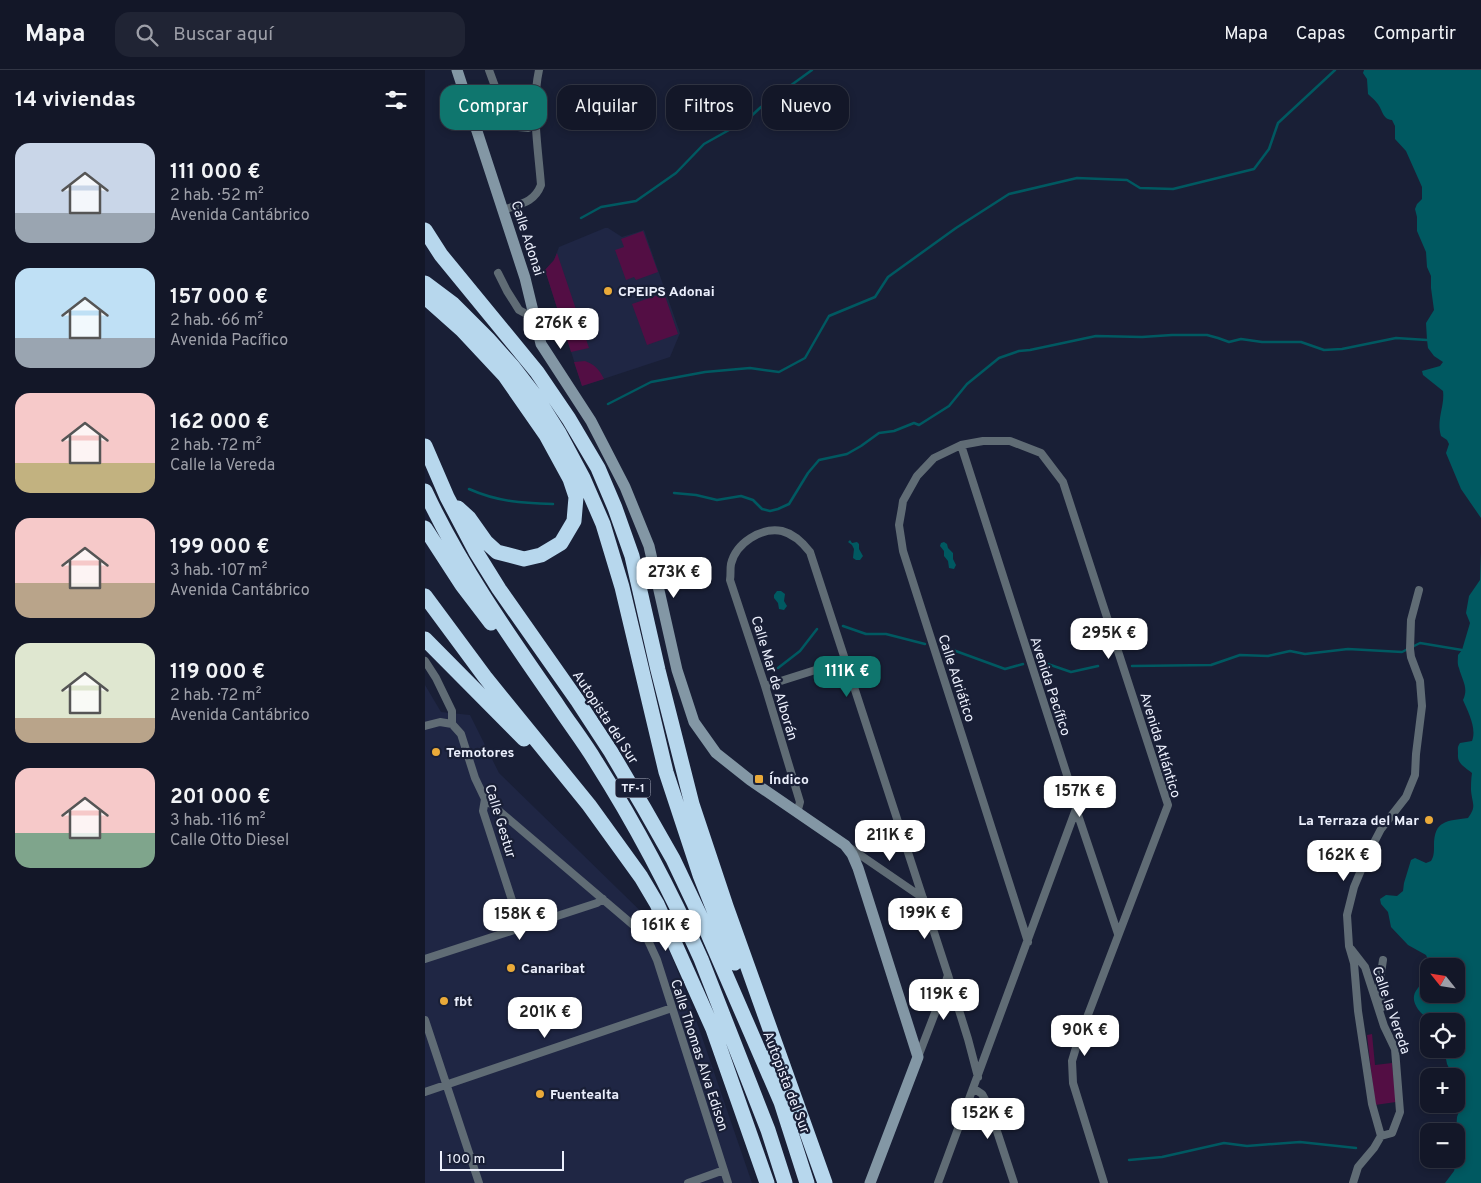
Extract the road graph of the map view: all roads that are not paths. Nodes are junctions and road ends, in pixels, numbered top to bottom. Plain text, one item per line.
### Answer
1 (457, 70) edge
2 (489, 70) edge
3 (539, 70) edge
4 (495, 85) edge
5 (536, 85) edge
6 (536, 130) edge
7 (503, 210) junction
8 (425, 230) edge
9 (498, 273) dead end
10 (425, 283) edge
11 (425, 298) edge
12 (536, 319) junction
13 (961, 445) junction
14 (425, 446) edge
15 (425, 491) edge
16 (447, 497) junction
17 (425, 528) edge
18 (1419, 590) dead end
19 (425, 596) edge
20 (425, 639) edge
21 (516, 645) junction
22 (847, 660) junction
23 (425, 661) edge
24 (765, 686) junction
25 (452, 724) junction
26 (425, 726) edge
27 (485, 800) junction
28 (589, 805) junction
29 (1076, 809) junction
30 (797, 813) junction
31 (1069, 830) junction
32 (1085, 834) junction
33 (845, 845) junction
34 (874, 864) junction
35 (913, 868) junction
36 (860, 873) junction
37 (904, 884) junction
38 (923, 898) junction
39 (603, 899) junction
40 (1038, 914) junction
41 (1021, 917) junction
42 (521, 928) junction
43 (1118, 934) junction
44 (1028, 942) junction
45 (1349, 946) junction
46 (425, 959) edge
47 (1383, 960) dead end
48 (948, 975) junction
49 (940, 1000) junction
50 (956, 1002) junction
51 (671, 1008) junction
52 (425, 1020) edge
53 (1384, 1026) junction
54 (970, 1048) junction
55 (987, 1049) junction
56 (917, 1057) junction
57 (978, 1077) junction
58 (446, 1085) junction
59 (973, 1088) junction
60 (425, 1092) edge
61 (781, 1102) junction
62 (1381, 1136) junction
63 (724, 1170) junction
64 (479, 1183) edge
65 (688, 1183) edge
66 (728, 1183) edge
67 (767, 1183) edge
68 (785, 1183) edge
69 (807, 1183) edge
70 (825, 1183) edge
71 (871, 1183) edge
72 (938, 1183) edge
73 (1014, 1183) edge
74 (1105, 1183) edge
75 (1353, 1183) edge

1 - 7 street, Calle Adonai
2 - 4 street
3 - 5 street
6 - 7 street
7 - 12 street, Calle Adonai
8 - 70 highway
9 - 12 street
10 - 61 highway
11 - 16 highway
12 - 30 street, Calle Adonai
13 - 29 street, Avenida Pacífico
13 - 41 street, Calle Adriático
13 - 43 street, Avenida Atlántico
14 - 16 highway, Autopista del Sur / TF-1
15 - 21 highway, TF-1
16 - 61 highway, Autopista del Sur / TF-1
17 - 21 highway
18 - 45 street
19 - 28 highway
20 - 28 highway
21 - 68 highway, TF-1
22 - 24 street
22 - 24 street, Calle Mar de Alborán
22 - 35 street
23 - 25 street, Calle Gestur
24 - 30 street, Calle Mar de Alborán
25 - 26 street
25 - 27 street, Calle Gestur
27 - 39 street, Calle Thomas Alva Edison
27 - 42 street, Calle Gestur
28 - 67 highway
29 - 31 street
29 - 32 street, Avenida Pacífico
30 - 33 street, Calle Adonai
31 - 32 street
31 - 40 street
32 - 43 street, Avenida Pacífico
33 - 34 street
33 - 36 street
34 - 36 street
34 - 37 street
35 - 37 street
35 - 38 street
36 - 56 street
37 - 38 street
38 - 48 street
39 - 42 street
39 - 51 street, Calle Thomas Alva Edison
40 - 41 street
40 - 44 street
41 - 44 street, Calle Adriático
42 - 46 street
43 - 74 street, Avenida Atlántico
44 - 55 street
45 - 53 street, Calle la Vereda
45 - 62 street
47 - 53 street
48 - 49 street
48 - 50 street
49 - 50 street
49 - 56 street
50 - 54 street
51 - 58 street
51 - 63 street, Calle Thomas Alva Edison
52 - 58 street
53 - 62 street, Calle la Vereda
54 - 55 street
54 - 57 street
55 - 57 street
56 - 71 street
57 - 59 street
58 - 60 street
58 - 64 street
59 - 72 street
59 - 73 street
61 - 69 highway, Autopista del Sur / TF-1
62 - 75 street
63 - 65 street
63 - 66 street, Calle Thomas Alva Edison

